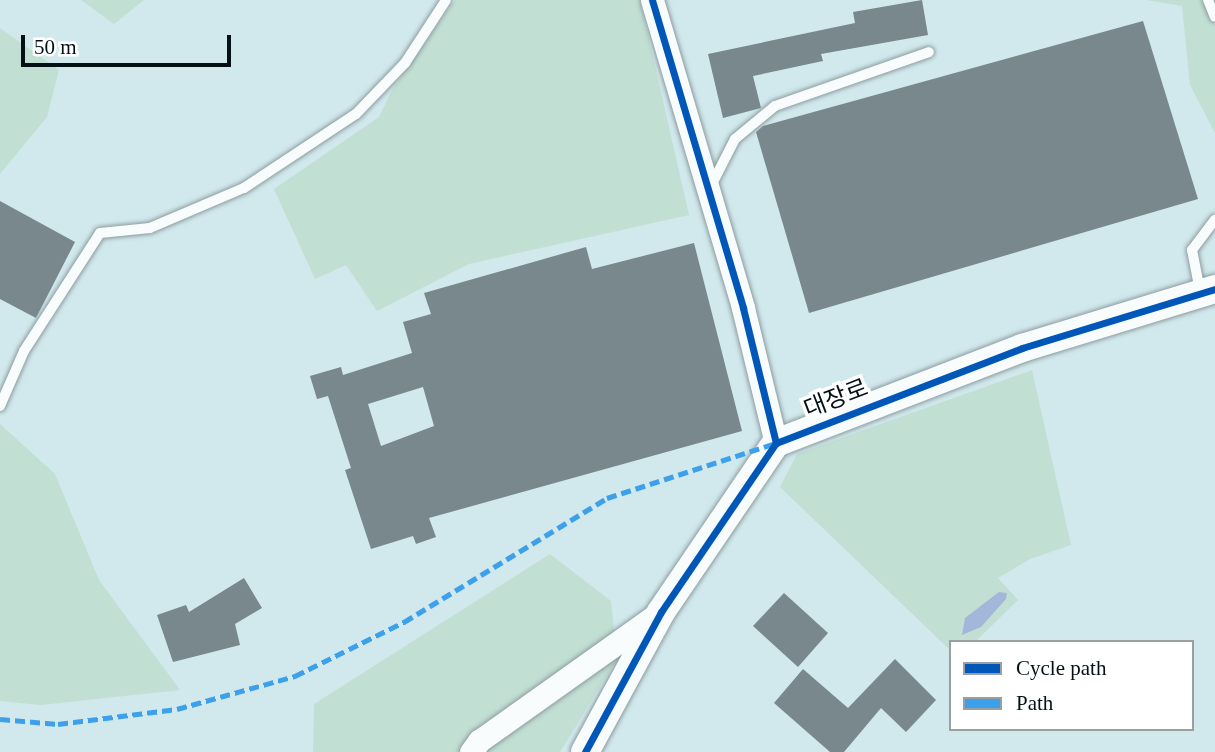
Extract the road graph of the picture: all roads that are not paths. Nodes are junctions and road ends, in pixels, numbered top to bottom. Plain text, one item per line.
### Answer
1 (446, 0) edge
2 (652, 0) edge
3 (1208, 0) edge
4 (1215, 17) edge
5 (929, 52) dead end
6 (708, 191) junction
7 (1215, 220) edge
8 (1208, 291) edge
9 (0, 405) edge
10 (776, 443) junction
11 (661, 612) junction
12 (471, 752) edge
13 (585, 752) edge

1 - 9 lane
2 - 6 street
3 - 4 lane
5 - 6 lane
6 - 10 street
7 - 8 lane
8 - 10 street, 대장로
10 - 11 street
11 - 12 street
11 - 13 street

